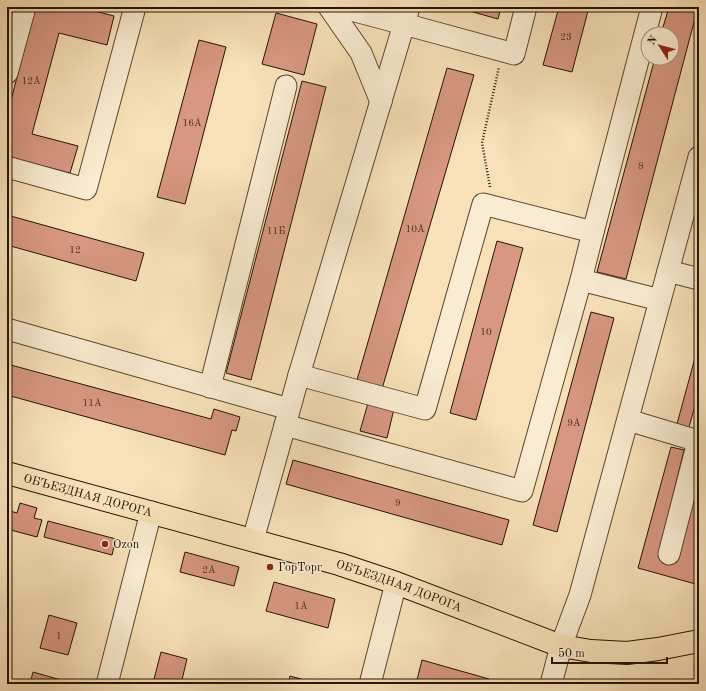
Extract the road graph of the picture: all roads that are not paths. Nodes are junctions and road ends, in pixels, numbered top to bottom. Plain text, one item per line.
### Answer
1 (25, 7) edge
2 (135, 7) edge
3 (329, 7) edge
4 (340, 7) edge
5 (526, 7) edge
6 (652, 7) edge
7 (407, 16) edge
8 (7, 73) edge
9 (286, 86) dead end
10 (381, 102) junction
11 (699, 157) edge
12 (7, 167) edge
13 (593, 232) junction
14 (668, 271) junction
15 (699, 279) edge
16 (581, 280) junction
17 (660, 300) junction
18 (7, 329) edge
19 (299, 375) junction
20 (210, 387) junction
21 (287, 417) junction
22 (628, 420) junction
23 (698, 440) edge
24 (7, 473) edge
25 (151, 512) junction
26 (253, 540) junction
27 (669, 554) dead end
28 (396, 583) junction
29 (699, 641) edge
30 (561, 646) junction
31 (108, 684) edge
32 (370, 684) edge
33 (551, 684) edge

1 - 8 street
2 - 12 street
3 - 10 street
4 - 7 street
5 - 7 street
6 - 13 street
7 - 10 street
9 - 20 street
10 - 19 street
11 - 14 street
13 - 16 street
13 - 19 street
14 - 15 street
14 - 17 street
16 - 17 street
16 - 21 street
17 - 22 street
18 - 20 street
19 - 21 street
20 - 21 street
21 - 26 street
22 - 23 street
22 - 30 street
23 - 27 street
24 - 25 main road, ОБЪЕЗДНАЯ ДОРОГА
25 - 26 main road, ОБЪЕЗДНАЯ ДОРОГА
25 - 31 street
26 - 28 main road, ОБЪЕЗДНАЯ ДОРОГА
28 - 30 main road, ОБЪЕЗДНАЯ ДОРОГА
28 - 32 street
29 - 30 main road, ОБЪЕЗДНАЯ ДОРОГА
30 - 33 street

